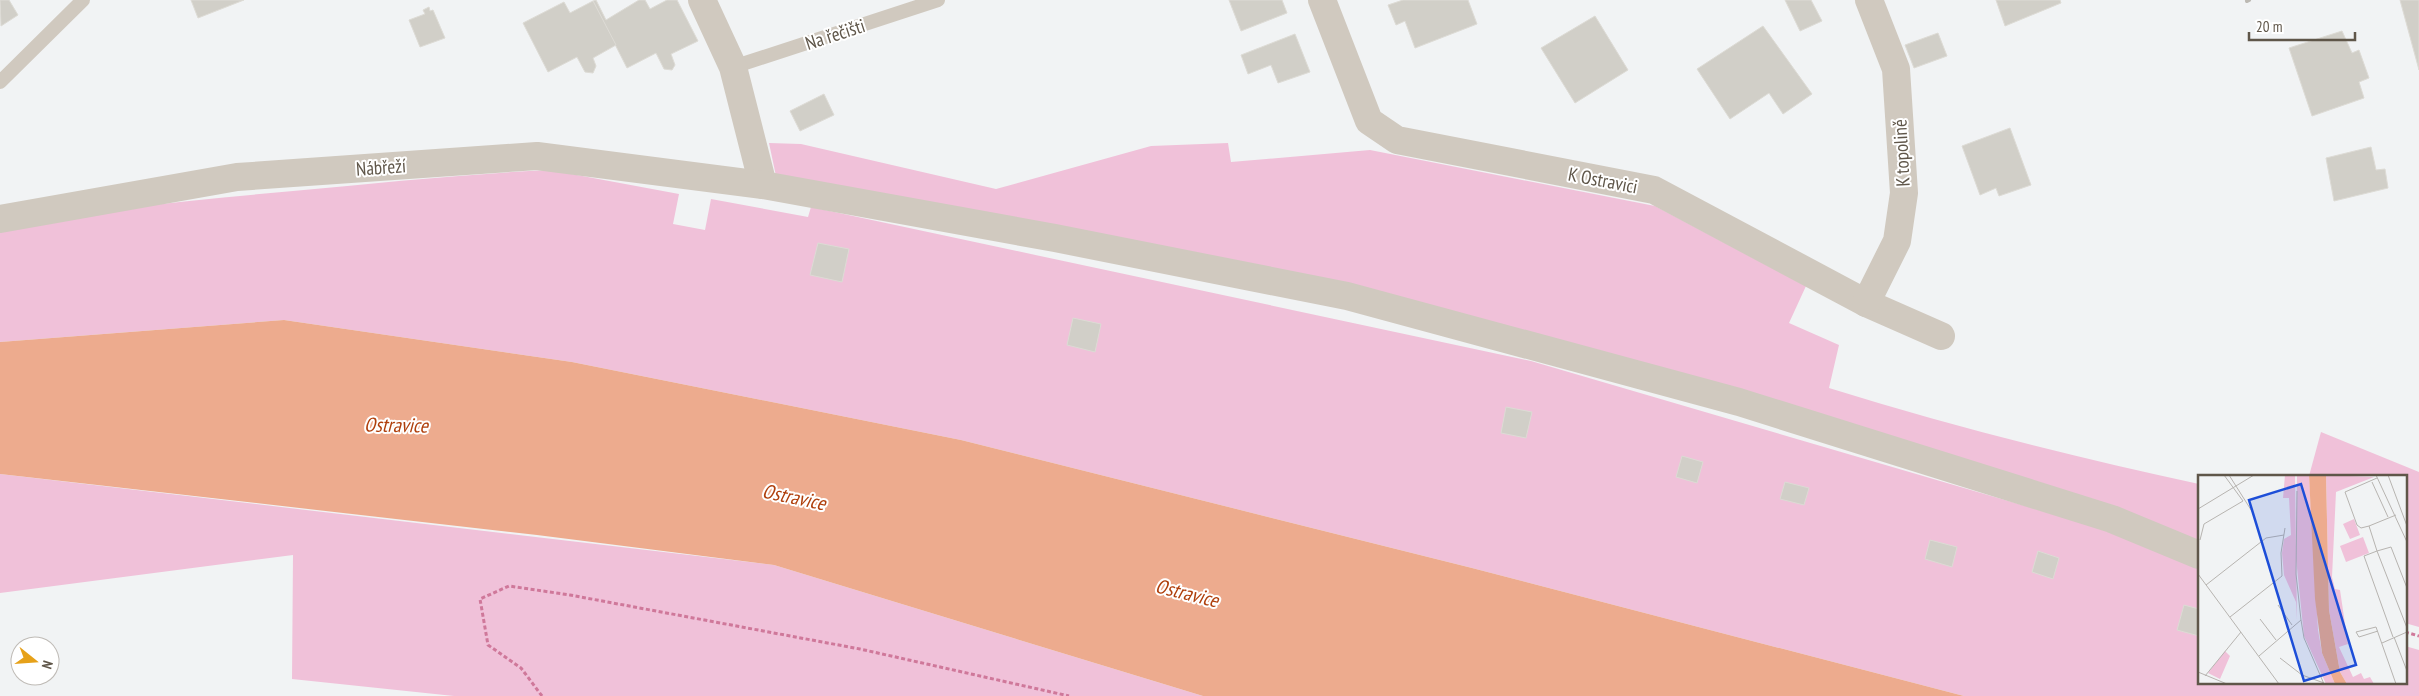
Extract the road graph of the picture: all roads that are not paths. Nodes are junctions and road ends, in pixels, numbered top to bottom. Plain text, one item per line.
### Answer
1 (82, 0) edge
2 (702, 0) edge
3 (938, 0) edge
4 (1322, 0) edge
5 (1869, 0) edge
6 (733, 67) junction
7 (0, 82) edge
8 (763, 185) junction
9 (0, 219) edge
10 (1866, 303) junction
11 (1940, 336) dead end
12 (2198, 555) edge

1 - 7 lane
2 - 6 street
3 - 6 lane, Na řečišti
4 - 10 street, K Ostravici
5 - 10 street, K topolině
6 - 8 street
8 - 9 street, Nábřeží
8 - 12 street, Nábřeží
10 - 11 street, K Ostravici

